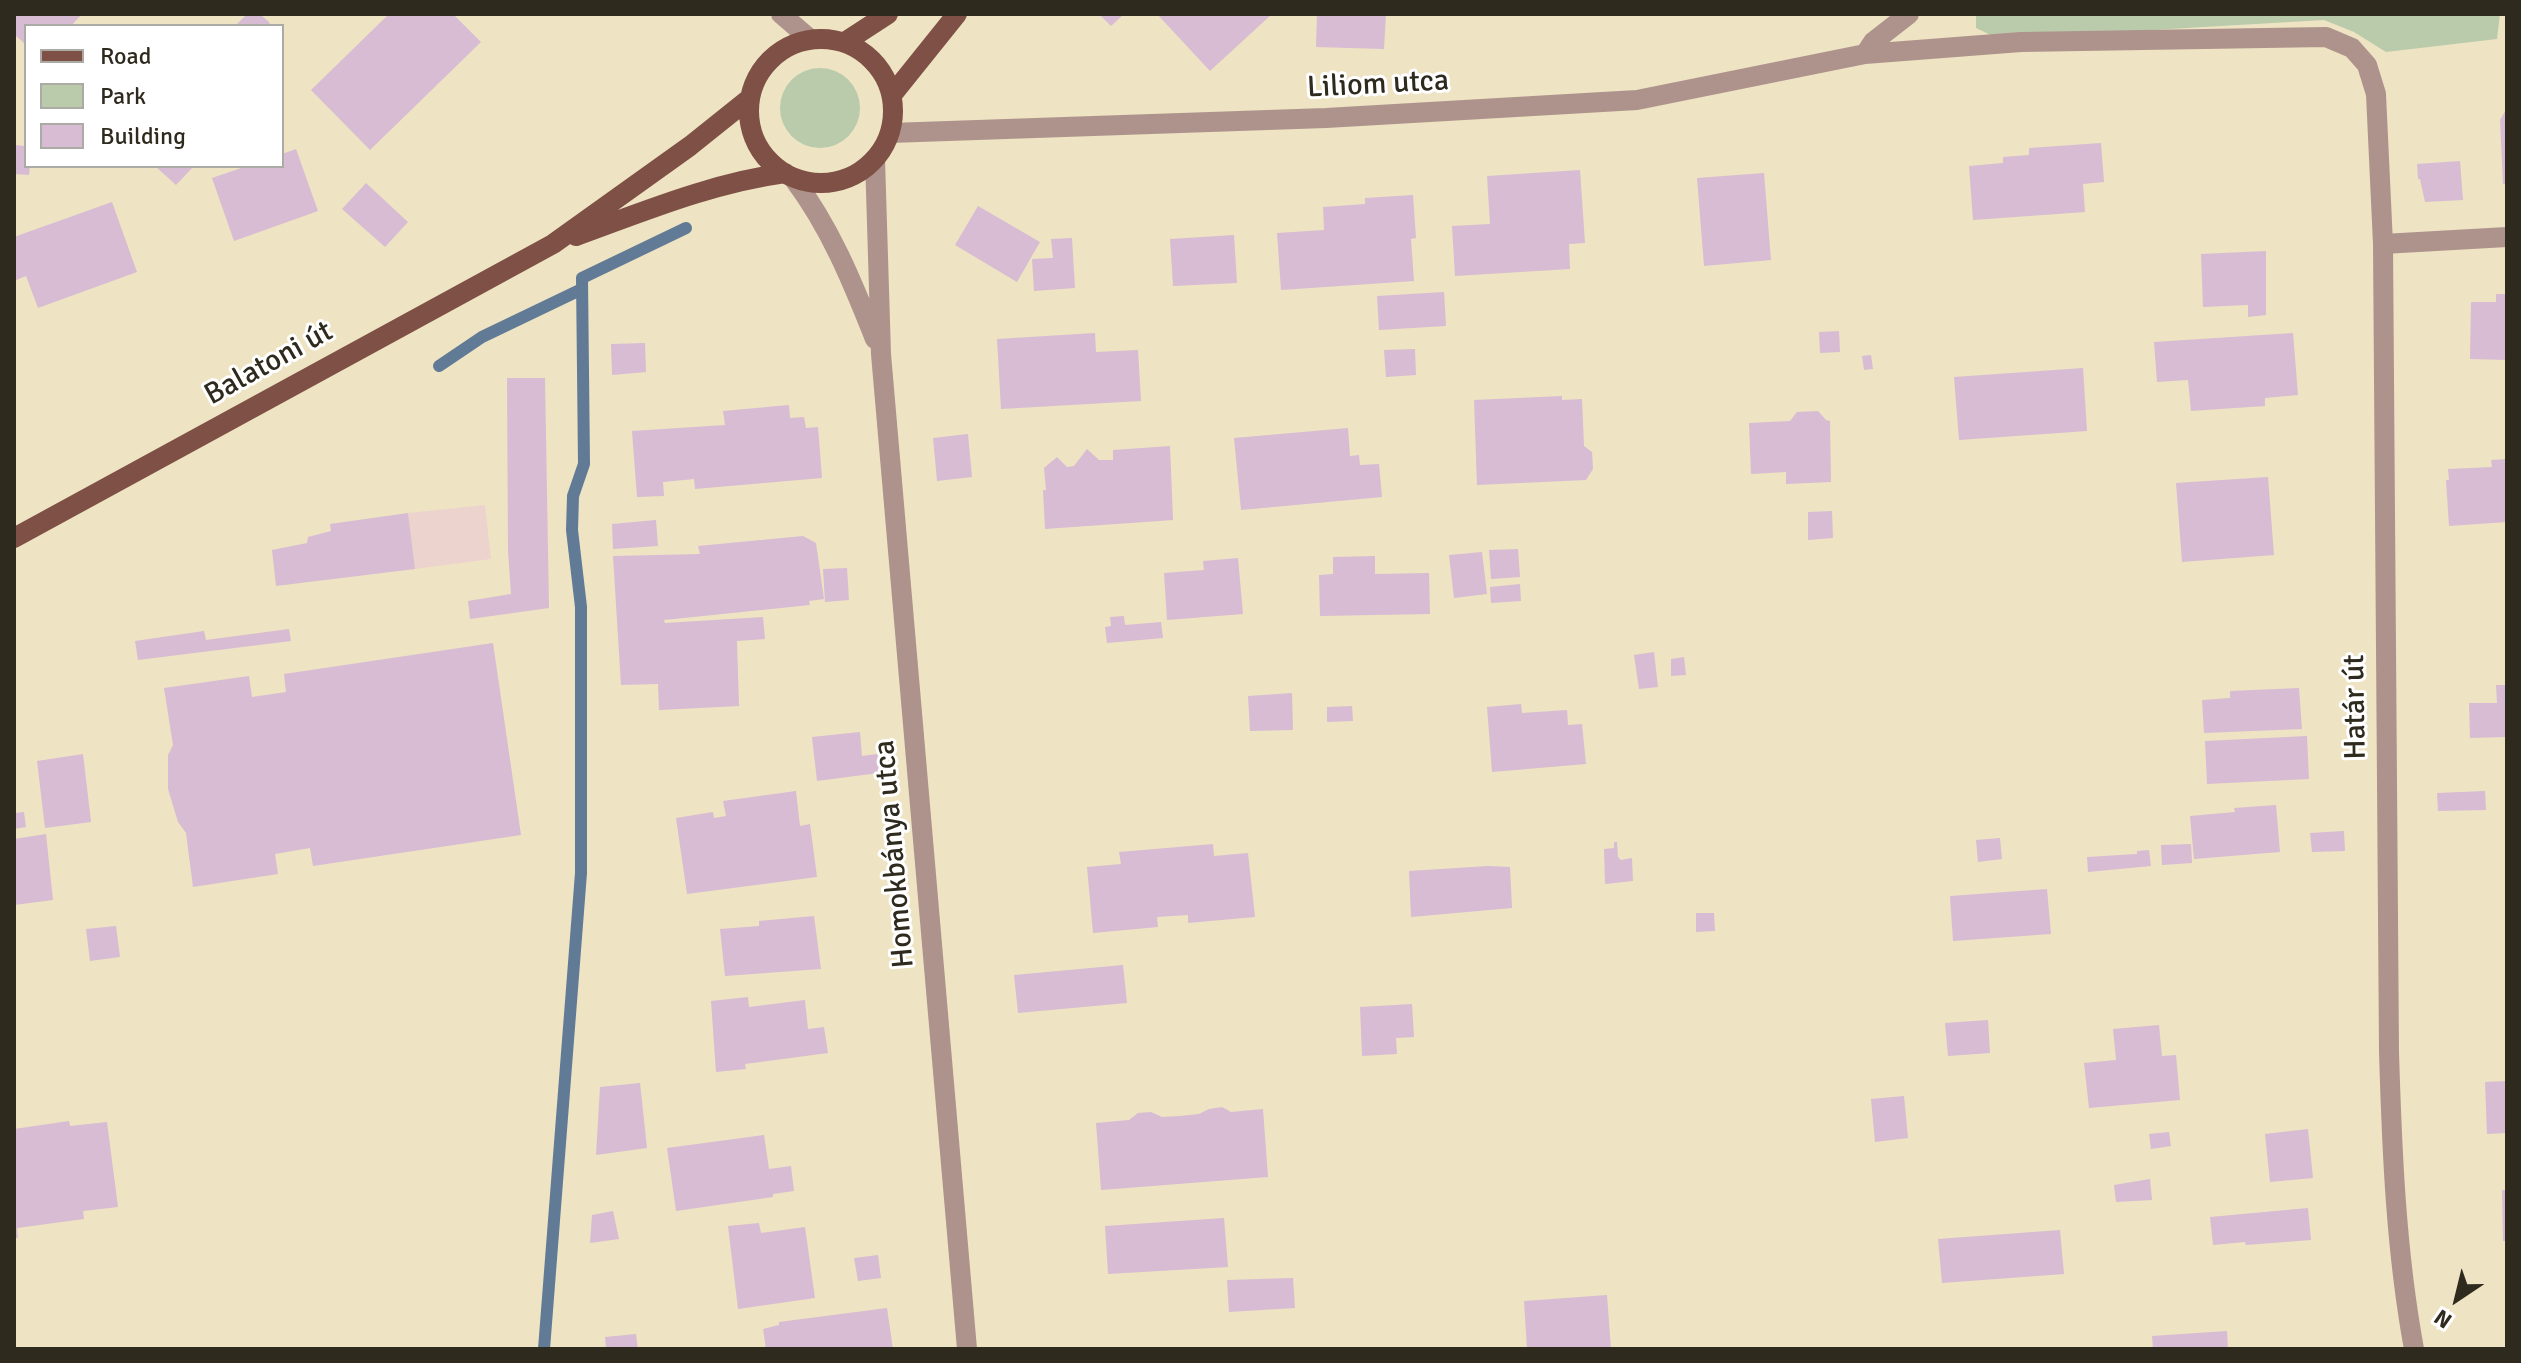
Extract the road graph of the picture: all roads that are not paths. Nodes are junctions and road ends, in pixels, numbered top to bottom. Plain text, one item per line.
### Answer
1 (781, 14) edge
2 (888, 14) edge
3 (957, 14) edge
4 (1909, 14) edge
5 (810, 39) junction
6 (845, 42) junction
7 (1865, 54) junction
8 (2367, 65) joint
9 (892, 95) junction
10 (750, 98) junction
11 (890, 133) junction
12 (875, 159) junction
13 (789, 175) junction
14 (2507, 237) edge
15 (553, 244) junction
16 (2383, 244) junction
17 (881, 354) junction
18 (14, 538) edge
19 (967, 1349) edge
20 (2414, 1349) edge

1 - 5 street
2 - 6 main road
3 - 9 main road
4 - 7 street
5 - 6 main road
5 - 10 main road
6 - 9 main road
7 - 8 street, Liliom utca
7 - 11 street, Liliom utca
8 - 16 street, Határ út
9 - 11 main road
10 - 13 main road
10 - 15 main road, Balatoni út
11 - 12 main road
12 - 13 main road
12 - 17 street, Homokbánya utca
13 - 15 main road, Balatoni út
13 - 17 street, Homokbánya utca
14 - 16 street
15 - 18 main road, Balatoni út
16 - 20 street, Határ út
17 - 19 street, Homokbánya utca

